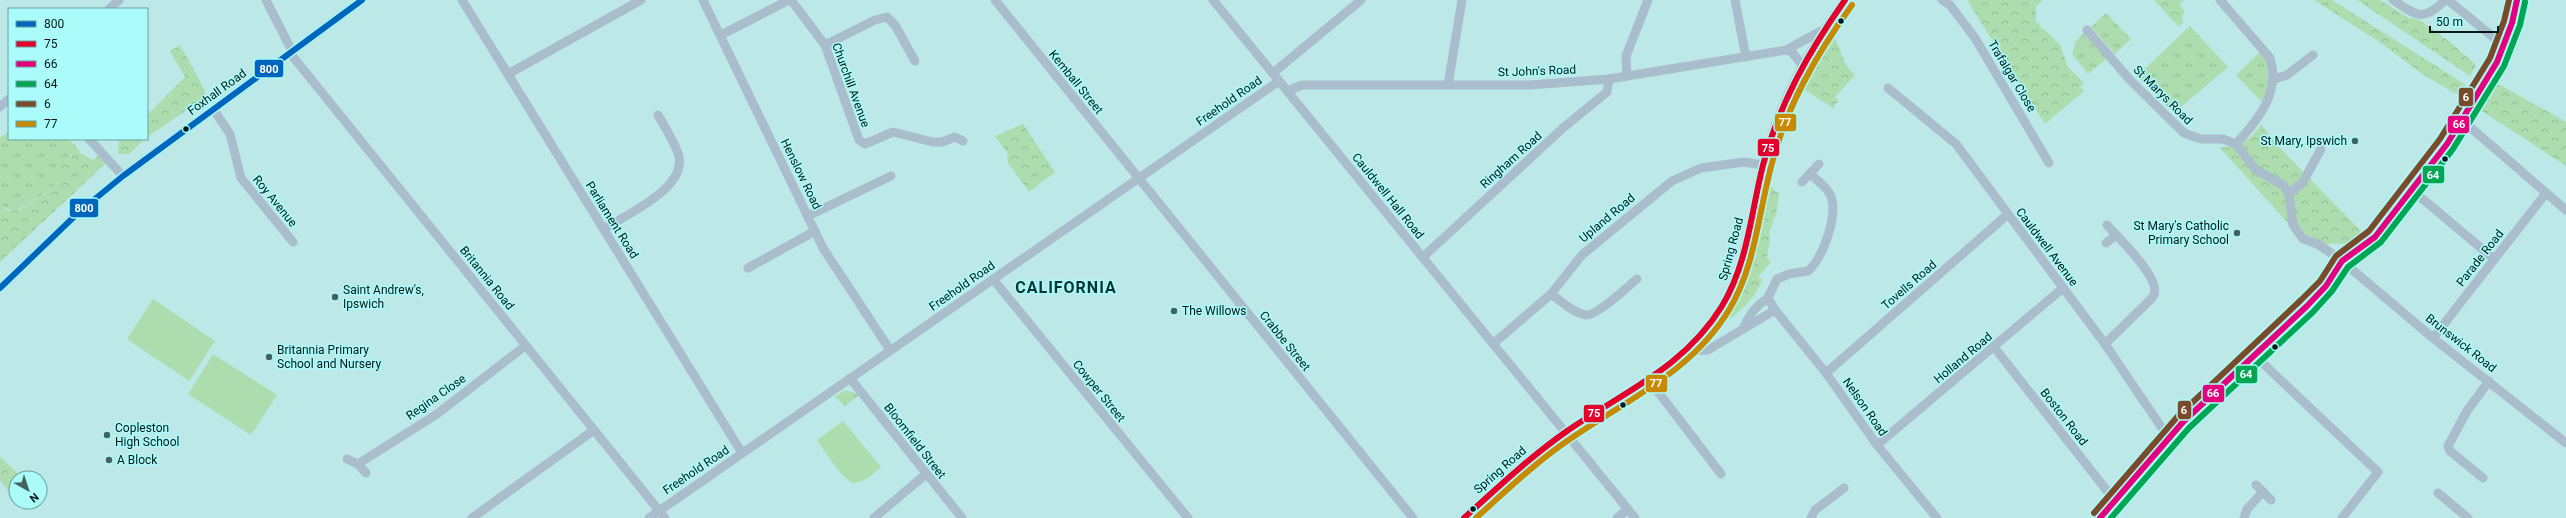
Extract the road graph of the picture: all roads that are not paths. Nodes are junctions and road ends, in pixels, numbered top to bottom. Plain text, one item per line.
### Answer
1 (119, 0) edge
2 (266, 0) edge
3 (362, 0) edge
4 (462, 0) edge
5 (641, 0) edge
6 (704, 0) edge
7 (790, 0) edge
8 (995, 0) edge
9 (1213, 0) edge
10 (1361, 0) edge
11 (1462, 0) edge
12 (1648, 0) edge
13 (1734, 0) edge
14 (1844, 0) edge
15 (2220, 0) edge
16 (2393, 0) edge
17 (2445, 0) edge
18 (2448, 0) edge
19 (2517, 0) edge
20 (1949, 2) edge
21 (110, 8) edge
22 (1822, 30) junction
23 (2087, 30) dead end
24 (720, 35) junction
25 (824, 45) junction
26 (2504, 46) junction
27 (1786, 50) junction
28 (291, 52) junction
29 (2312, 55) dead end
30 (1746, 57) junction
31 (915, 61) dead end
32 (1802, 65) junction
33 (1273, 73) junction
34 (508, 74) junction
35 (1627, 76) junction
36 (1610, 79) junction
37 (2274, 79) junction
38 (1279, 81) junction
39 (1448, 85) junction
40 (1888, 88) dead end
41 (1288, 91) junction
42 (8, 100) edge
43 (0, 106) edge
44 (214, 110) junction
45 (658, 115) dead end
46 (2463, 120) junction
47 (954, 128) dead end
48 (950, 139) junction
49 (90, 140) edge
50 (963, 141) dead end
51 (2236, 144) junction
52 (2321, 149) dead end
53 (2049, 163) dead end
54 (1819, 164) dead end
55 (1763, 165) junction
56 (1810, 174) junction
57 (123, 176) junction
58 (891, 176) dead end
59 (1139, 179) junction
60 (1802, 182) dead end
61 (2412, 190) junction
62 (2546, 193) junction
63 (2289, 194) junction
64 (2566, 210) edge
65 (2007, 215) junction
66 (808, 216) junction
67 (2107, 225) dead end
68 (604, 229) junction
69 (815, 231) junction
70 (2116, 235) junction
71 (293, 242) dead end
72 (2106, 243) dead end
73 (1423, 256) junction
74 (2494, 260) junction
75 (2342, 261) junction
76 (748, 268) dead end
77 (993, 279) junction
78 (1637, 279) dead end
79 (0, 288) edge
80 (2063, 288) junction
81 (1551, 294) junction
82 (1768, 298) junction
83 (1775, 310) junction
84 (1743, 329) junction
85 (2433, 338) junction
86 (1494, 343) junction
87 (2105, 344) junction
88 (525, 346) junction
89 (1994, 347) junction
90 (890, 350) junction
91 (1687, 351) junction
92 (2254, 355) junction
93 (1826, 373) junction
94 (850, 378) junction
95 (1649, 380) junction
96 (2489, 381) junction
97 (594, 430) junction
98 (1566, 432) junction
99 (2168, 438) junction
100 (2566, 443) edge
101 (1877, 445) junction
102 (742, 453) junction
103 (347, 459) dead end
104 (358, 464) junction
105 (366, 473) dead end
106 (926, 474) junction
107 (1721, 474) dead end
108 (2483, 478) dead end
109 (2256, 484) dead end
110 (1844, 488) dead end
111 (2263, 492) junction
112 (2438, 493) dead end
113 (2271, 500) dead end
114 (2115, 501) junction
115 (1628, 509) junction
116 (659, 510) junction
117 (472, 518) edge
118 (649, 518) edge
119 (665, 518) edge
120 (874, 518) edge
121 (962, 518) edge
122 (1188, 518) edge
123 (1413, 518) edge
124 (1464, 518) edge
125 (1617, 518) edge
126 (1636, 518) edge
127 (1811, 518) edge
128 (1937, 518) edge
129 (2100, 518) edge
130 (2244, 518) edge
131 (2342, 518) edge
132 (2468, 518) edge

1 - 21 street
2 - 28 street, Britannia Road
3 - 28 street, Foxhall Road
4 - 34 street, Parliament Road
5 - 34 street
6 - 24 street, Henslow Road
7 - 24 street
7 - 25 street, Churchill Avenue
8 - 59 street, Kemball Street
9 - 33 street, Cauldwell Hall Road
10 - 33 street
11 - 39 street
12 - 35 street
13 - 30 street
14 - 22 street, Spring Road
15 - 37 street
16 - 17 street
18 - 26 street
19 - 26 main road
20 - 53 street, Trafalgar Close
22 - 27 street, St John's Road
22 - 32 street, Spring Road
23 - 51 street, St Marys Road
24 - 66 street, Henslow Road
25 - 31 street
25 - 48 street, Churchill Avenue
26 - 46 main road
27 - 30 street, St John's Road
27 - 32 street
28 - 44 street, Foxhall Road
28 - 88 street, Britannia Road
29 - 37 street
30 - 35 street, St John's Road
32 - 55 street, Spring Road
33 - 38 street, Cauldwell Hall Road
34 - 68 street, Parliament Road
35 - 36 street, St John's Road
36 - 39 street, St John's Road
36 - 73 street, Ringham Road
37 - 51 street
38 - 41 street, Cauldwell Hall Road
38 - 59 street, Freehold Road
39 - 41 street, St John's Road
40 - 65 street, Cauldwell Avenue
41 - 73 street, Cauldwell Hall Road
42 - 43 street
44 - 57 street, Foxhall Road
44 - 71 street, Roy Avenue
45 - 68 street
46 - 61 main road
46 - 62 street
47 - 48 street
48 - 50 street
49 - 57 street
51 - 63 street
52 - 63 street
54 - 56 street
55 - 81 street, Upland Road
55 - 91 street, Spring Road
56 - 60 street
56 - 82 street
57 - 79 street, Foxhall Road
58 - 66 street
59 - 77 street, Freehold Road
59 - 123 street, Crabbe Street
61 - 74 street
61 - 75 main road
62 - 64 street
62 - 74 street, Parade Road
63 - 75 street
65 - 80 street, Cauldwell Avenue
65 - 93 street, Tovells Road
66 - 69 street, Henslow Road
67 - 70 street
68 - 102 street, Parliament Road
69 - 76 street
69 - 90 street, Henslow Road
70 - 72 street
70 - 87 street
73 - 86 street, Cauldwell Hall Road
74 - 85 street, Parade Road
75 - 85 street, Brunswick Road
75 - 92 main road
77 - 90 street, Freehold Road
77 - 122 street, Cowper Street
78 - 81 street
80 - 87 street, Cauldwell Avenue
80 - 89 street, Holland Road
81 - 86 street, Upland Road
82 - 83 street, Nelson Road
82 - 84 street
83 - 84 street
83 - 93 street, Nelson Road
84 - 91 street
85 - 96 street, Brunswick Road
86 - 98 street, Cauldwell Hall Road
87 - 99 street, Cauldwell Avenue
88 - 97 street, Britannia Road
88 - 104 street, Regina Close
89 - 101 street, Holland Road
89 - 114 street, Boston Road
90 - 94 street, Freehold Road
91 - 95 street, Spring Road
92 - 99 main road
92 - 131 street
93 - 101 street, Nelson Road
94 - 102 street, Freehold Road
94 - 106 street, Bloomfield Street
95 - 98 street, Spring Road
95 - 107 street
96 - 100 street, Brunswick Road
96 - 108 street
97 - 116 street, Britannia Road
97 - 117 street
98 - 115 street, Cauldwell Hall Road
98 - 124 street, Spring Road
99 - 114 main road
101 - 128 street, Nelson Road
102 - 116 street, Freehold Road
103 - 104 street
104 - 105 street
106 - 120 street
106 - 121 street, Bloomfield Street
109 - 111 street
110 - 127 street
111 - 113 street
111 - 130 street
112 - 132 street
114 - 129 main road
115 - 125 street
115 - 126 street, Cauldwell Hall Road
116 - 118 street, Freehold Road
116 - 119 street, Britannia Road

